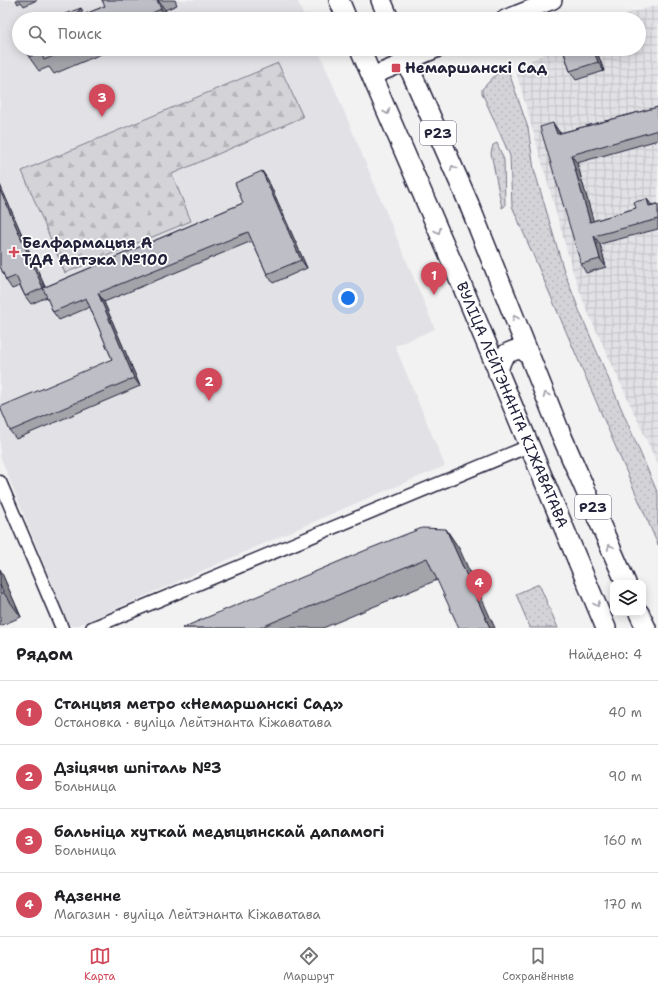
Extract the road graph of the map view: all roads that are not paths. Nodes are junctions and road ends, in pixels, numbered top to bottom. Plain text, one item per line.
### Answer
1 (339, 0) edge
2 (381, 0) edge
3 (553, 0) edge
4 (344, 12) edge
5 (386, 12) edge
6 (523, 12) edge
7 (363, 56) edge
8 (402, 56) edge
9 (404, 56) edge
10 (372, 76) junction
11 (529, 355) junction
12 (498, 373) junction
13 (529, 446) junction
14 (0, 482) edge
15 (625, 580) edge
16 (640, 616) edge
17 (62, 628) edge
18 (92, 628) edge
19 (606, 628) edge
20 (646, 628) edge

1 - 4 main road
2 - 5 main road
3 - 6 main road
7 - 10 main road, ВУЛІЦА ЛЕЙТЭНАНТА КІЖАВАТАВА / Р23
8 - 10 main road
11 -> 9 main road, Р23
10 -> 12 main road, ВУЛІЦА ЛЕЙТЭНАНТА КІЖАВАТАВА / Р23
11 - 12 main road
15 -> 11 main road, Р23
12 - 13 main road, ВУЛІЦА ЛЕЙТЭНАНТА КІЖАВАТАВА / Р23
13 - 18 street
13 -> 19 main road, ВУЛІЦА ЛЕЙТЭНАНТА КІЖАВАТАВА / Р23
14 - 17 street
16 - 20 main road

